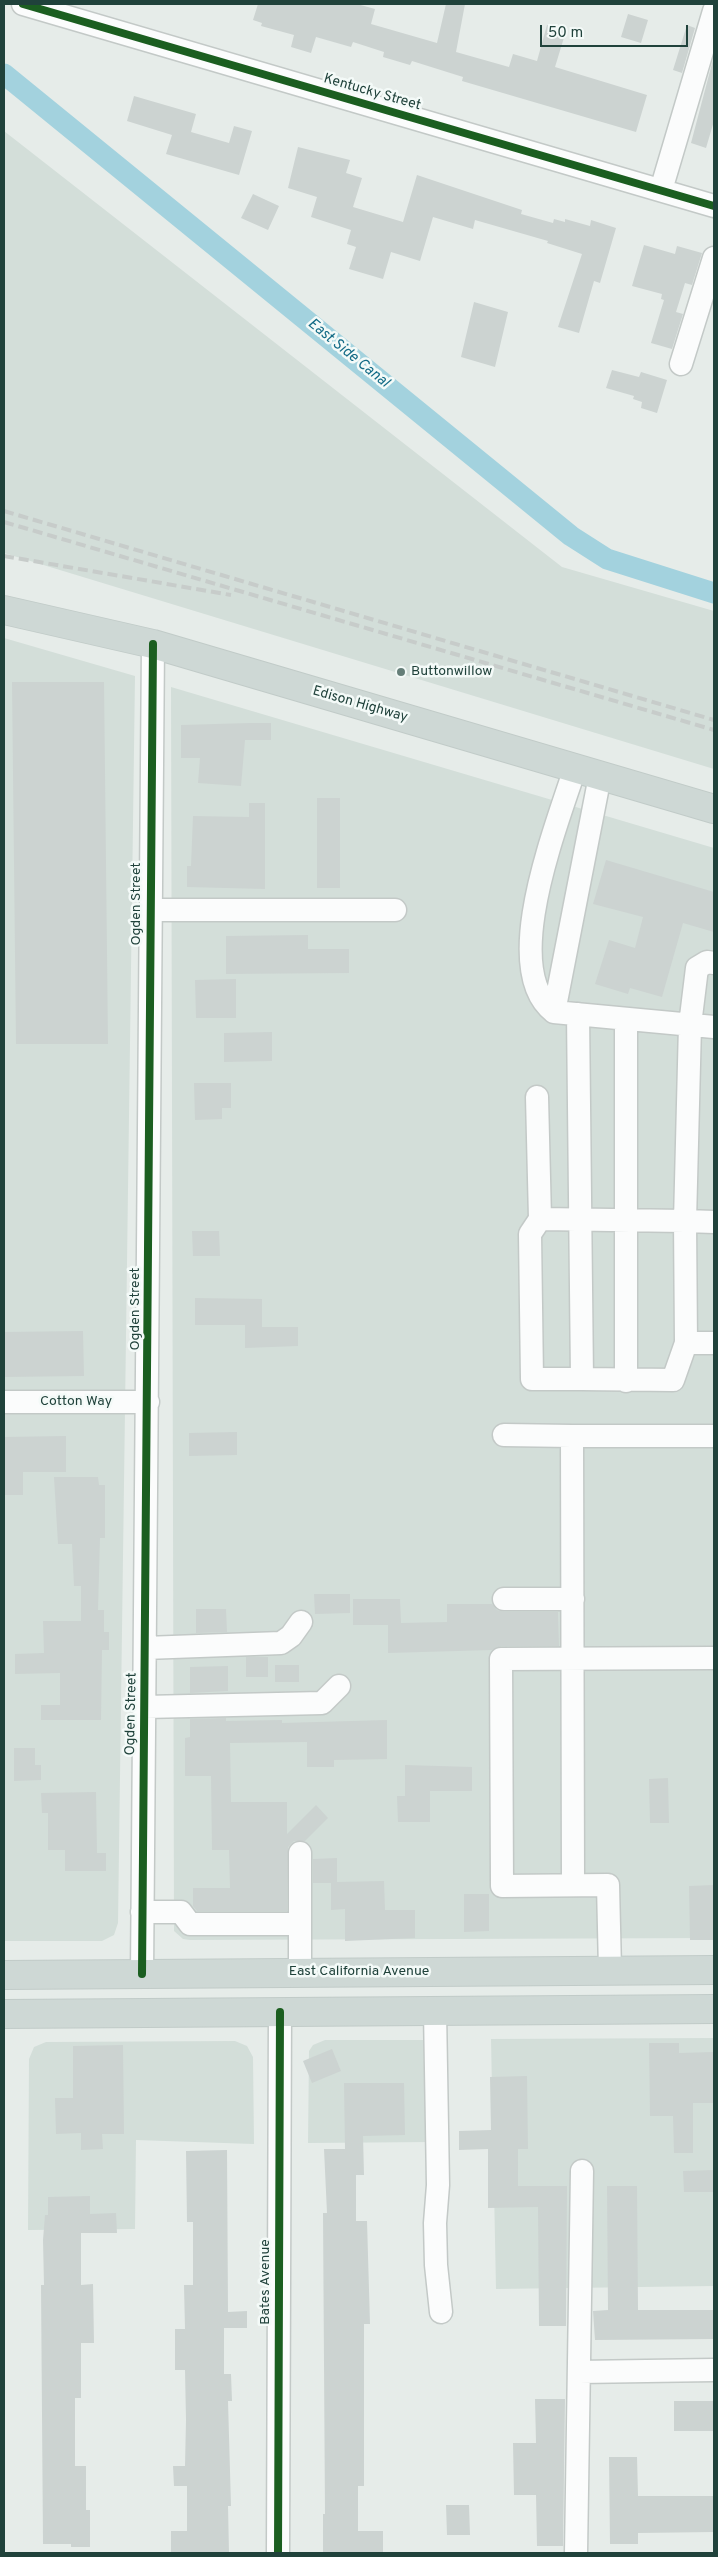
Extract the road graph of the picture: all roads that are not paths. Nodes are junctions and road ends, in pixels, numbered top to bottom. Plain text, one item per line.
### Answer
1 (23, 4) edge
2 (714, 11) edge
3 (661, 190) junction
4 (714, 206) edge
5 (714, 258) edge
6 (681, 364) dead end
7 (4, 610) edge
8 (152, 644) junction
9 (587, 772) junction
10 (714, 809) edge
11 (149, 910) junction
12 (395, 910) dead end
13 (714, 963) edge
14 (554, 1012) junction
15 (578, 1014) junction
16 (626, 1019) junction
17 (690, 1025) junction
18 (714, 1027) edge
19 (536, 1097) dead end
20 (540, 1219) junction
21 (582, 1220) junction
22 (626, 1220) junction
23 (685, 1221) junction
24 (714, 1222) edge
25 (686, 1343) junction
26 (714, 1343) edge
27 (582, 1379) junction
28 (626, 1381) junction
29 (4, 1402) edge
30 (148, 1402) junction
31 (504, 1435) dead end
32 (572, 1436) junction
33 (714, 1436) edge
34 (504, 1599) dead end
35 (573, 1599) junction
36 (300, 1622) dead end
37 (145, 1648) junction
38 (574, 1657) junction
39 (714, 1658) edge
40 (339, 1686) dead end
41 (145, 1707) junction
42 (300, 1853) dead end
43 (573, 1885) junction
44 (142, 1912) junction
45 (300, 1924) junction
46 (610, 1970) junction
47 (714, 1970) edge
48 (451, 1972) junction
49 (300, 1973) junction
50 (142, 1974) junction
51 (4, 1975) edge
52 (714, 2009) edge
53 (437, 2011) junction
54 (280, 2012) junction
55 (4, 2014) edge
56 (582, 2171) dead end
57 (441, 2312) dead end
58 (714, 2370) edge
59 (579, 2372) junction
60 (278, 2553) edge
61 (576, 2553) edge

1 - 3 street, Kentucky Street
2 - 3 street
3 - 4 street, Kentucky Street
5 - 6 street
7 - 8 main road, Edison Highway
8 - 9 main road, Edison Highway
8 - 11 street, Ogden Street
9 - 10 main road, Edison Highway
9 - 14 street
9 - 14 street
11 - 12 street
11 - 30 street, Ogden Street
13 - 17 street
14 - 15 street
15 - 16 street
15 - 21 street
16 - 17 street
16 - 22 street
17 - 18 street
17 - 23 street
19 - 20 street
20 - 21 street
20 - 27 street
21 - 22 street
21 - 27 street
22 - 23 street
22 - 28 street
23 - 24 street
23 - 25 street
25 - 26 street
25 - 28 street
27 - 28 street
29 - 30 street, Cotton Way
30 - 37 street, Ogden Street
31 - 32 street
32 - 33 street
32 - 35 street
34 - 35 street
35 - 38 street
36 - 37 street
37 - 41 street, Ogden Street
38 - 39 street
38 - 43 street
38 - 43 street
40 - 41 street
41 - 44 street, Ogden Street
42 - 45 street
43 - 46 street
44 - 45 street
44 - 50 street, Ogden Street
45 - 49 street
46 - 47 main road, East California Avenue
46 - 48 main road, East California Avenue
46 - 53 main road
48 - 49 main road, East California Avenue
48 - 54 main road
49 - 50 main road, East California Avenue
50 - 51 main road, East California Avenue
52 - 53 main road
53 - 54 main road
53 - 57 street
54 - 55 main road
54 - 60 street, Bates Avenue
56 - 59 street
58 - 59 street
59 - 61 street

